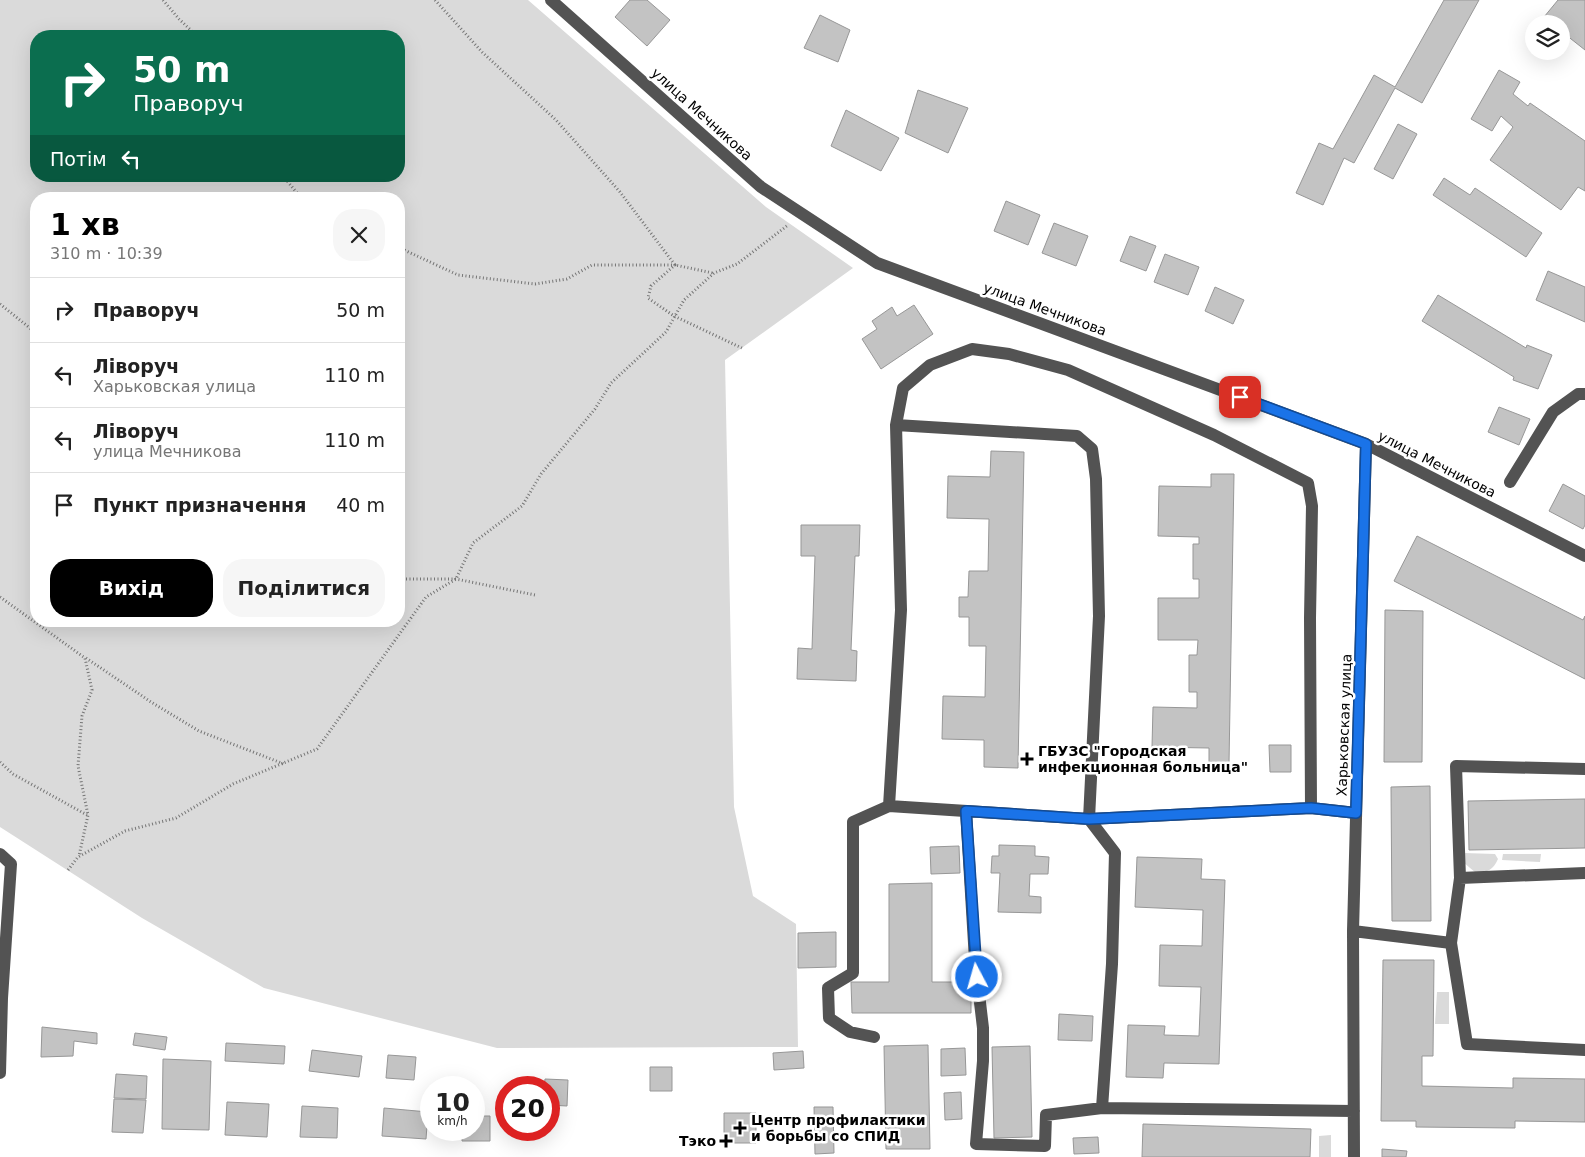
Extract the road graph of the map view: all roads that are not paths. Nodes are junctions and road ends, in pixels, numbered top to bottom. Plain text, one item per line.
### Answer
1 (551, 0) edge
2 (1585, 394) edge
3 (896, 425) junction
4 (1366, 444) junction
5 (1510, 482) dead end
6 (1585, 556) edge
7 (1585, 769) edge
8 (889, 806) junction
9 (1311, 808) junction
10 (966, 811) junction
11 (1356, 813) junction
12 (1089, 819) junction
13 (0, 854) edge
14 (1585, 873) edge
15 (1460, 878) junction
16 (1354, 931) junction
17 (1451, 943) junction
18 (1, 998) edge
19 (874, 1037) dead end
20 (1585, 1050) edge
21 (0, 1073) edge
22 (1102, 1108) junction
23 (1354, 1111) junction
24 (1354, 1157) edge

1 - 4 street, улица Мечникова
2 - 5 street
3 - 8 street
3 - 9 street
3 - 12 street
4 - 6 street, улица Мечникова
4 - 11 street, Харьковская улица
7 - 15 street
8 - 10 street
8 - 19 street
9 - 11 street
9 - 12 street
10 - 12 street
10 - 22 street
11 - 16 street, Харьковская улица
12 - 22 street
13 - 18 street
14 - 15 street
15 - 17 street
16 - 17 street
16 - 23 street, Харьковская улица
17 - 20 street
18 - 21 street
22 - 23 street
23 - 24 street, Харьковская улица

